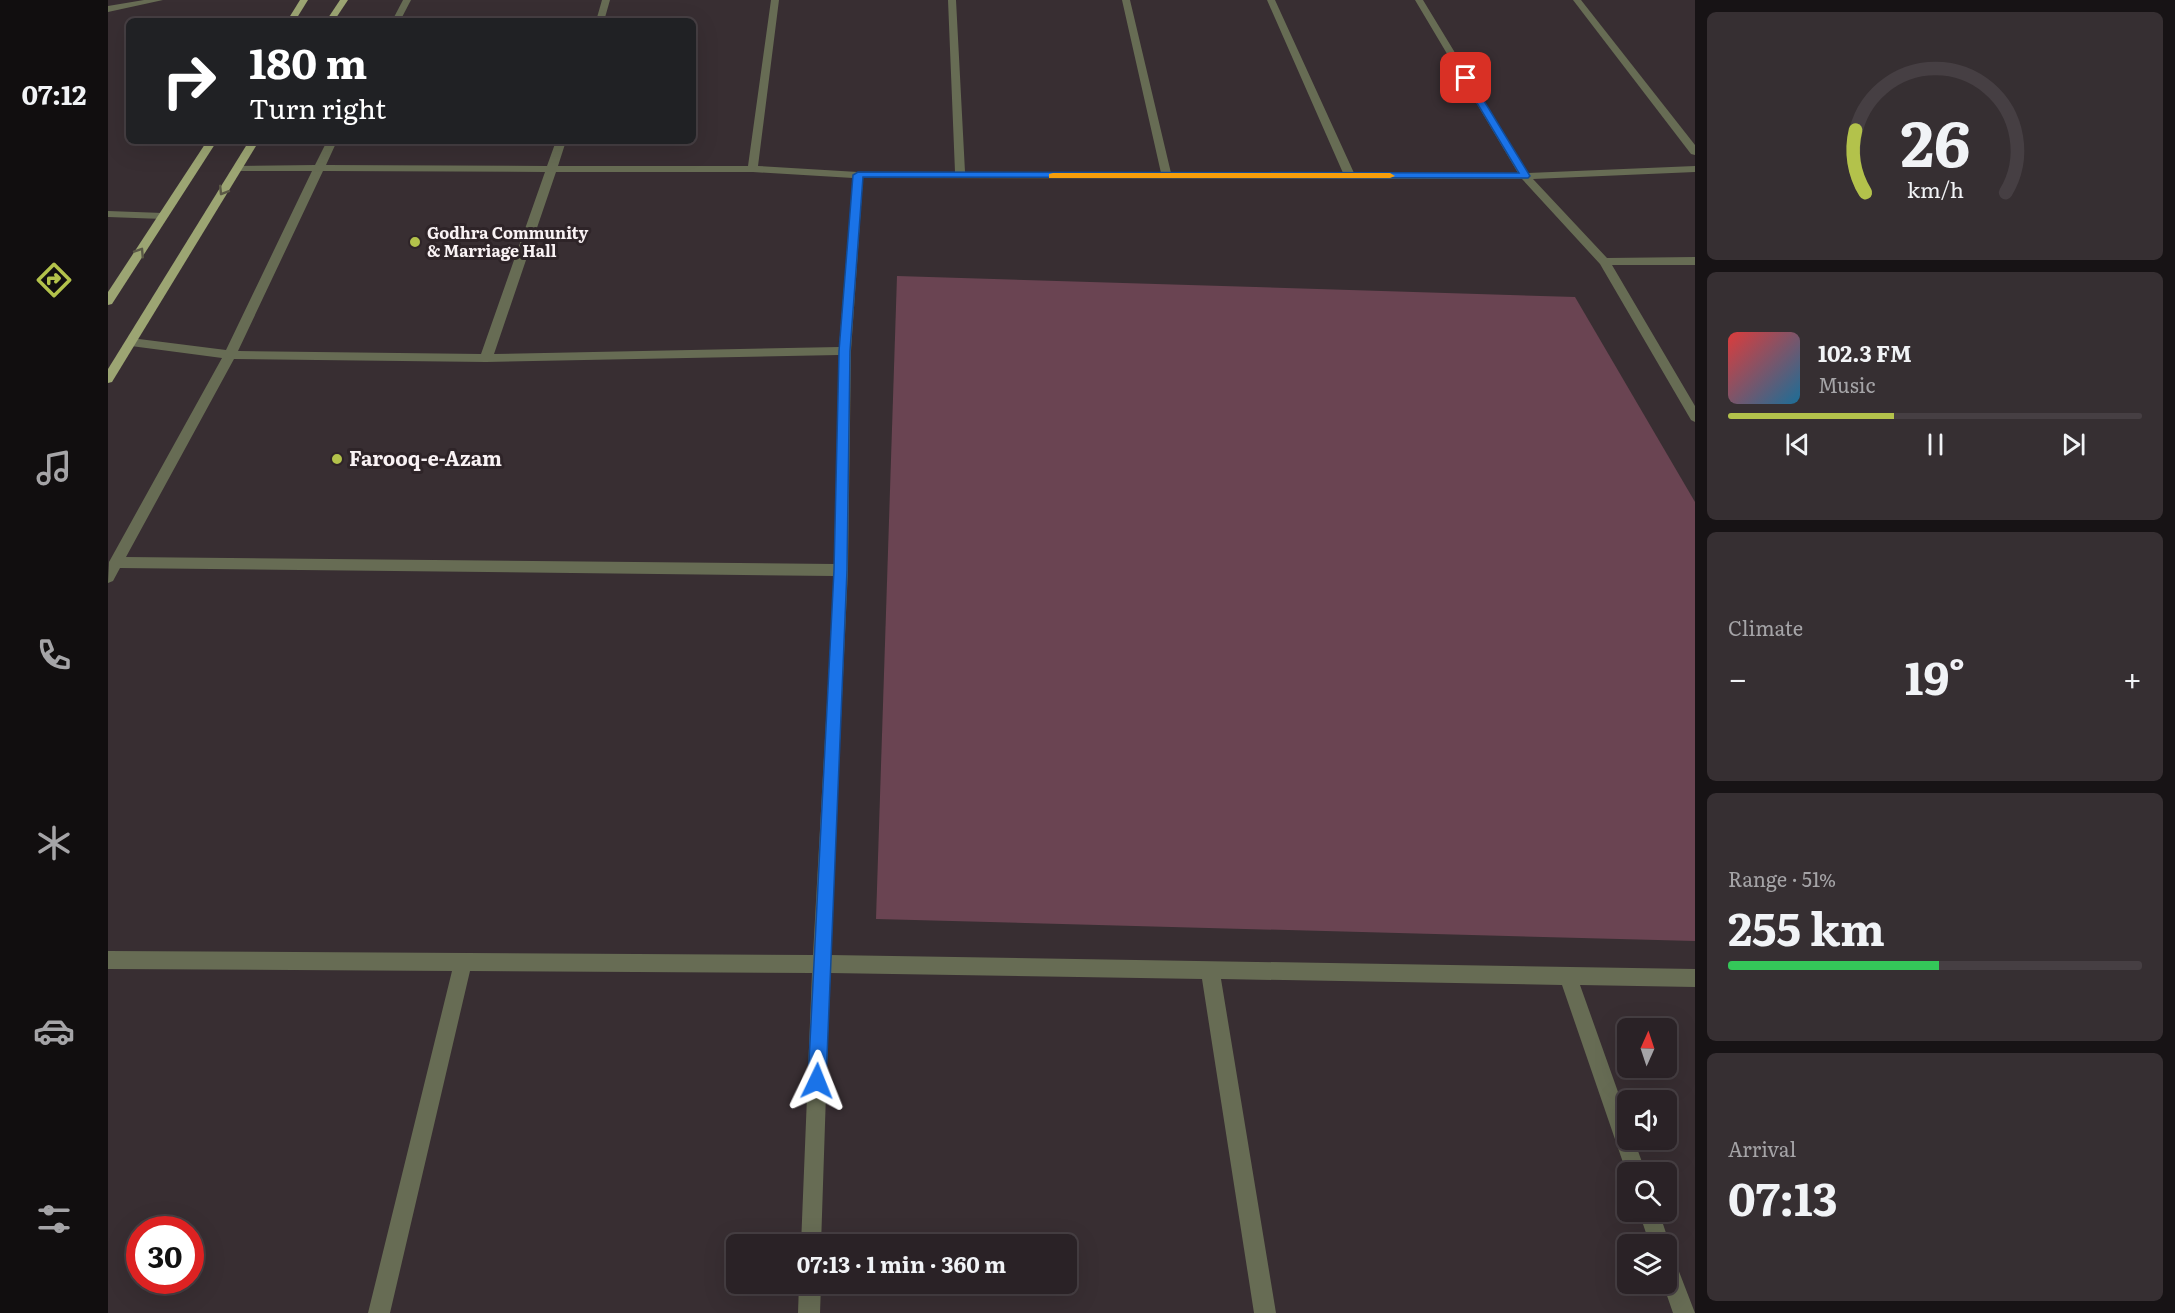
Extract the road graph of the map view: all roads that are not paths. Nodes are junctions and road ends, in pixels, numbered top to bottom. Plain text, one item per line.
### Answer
1 (159, 0) edge
2 (304, 0) edge
3 (344, 0) edge
4 (407, 0) edge
5 (606, 0) edge
6 (775, 0) edge
7 (952, 0) edge
8 (1126, 0) edge
9 (1271, 0) edge
10 (1419, 0) edge
11 (1577, 0) edge
12 (108, 9) edge
13 (293, 18) edge
14 (332, 18) edge
15 (398, 18) edge
16 (601, 18) edge
17 (210, 144) edge
18 (252, 144) edge
19 (330, 144) edge
20 (560, 144) edge
21 (1695, 152) edge
22 (319, 166) junction
23 (553, 167) junction
24 (238, 168) junction
25 (753, 169) junction
26 (1695, 169) edge
27 (858, 175) junction
28 (960, 175) junction
29 (1167, 176) junction
30 (1350, 176) junction
31 (1525, 176) junction
32 (108, 214) edge
33 (163, 216) junction
34 (1695, 261) edge
35 (1604, 262) junction
36 (108, 301) edge
37 (131, 342) junction
38 (845, 351) junction
39 (230, 355) junction
40 (486, 358) junction
41 (108, 379) edge
42 (1695, 417) edge
43 (116, 562) junction
44 (841, 570) junction
45 (108, 577) edge
46 (108, 960) edge
47 (463, 962) junction
48 (821, 964) junction
49 (1210, 970) junction
50 (1568, 976) junction
51 (1695, 978) edge
52 (1632, 1162) edge
53 (811, 1234) edge
54 (810, 1294) edge
55 (1677, 1294) edge
56 (379, 1313) edge
57 (809, 1313) edge
58 (1264, 1313) edge
59 (1684, 1313) edge

1 - 12 street
2 - 13 main road
3 - 14 main road
4 - 15 street
5 - 16 street
6 - 25 street
7 - 28 street
8 - 29 street
9 - 30 street
10 - 31 street
11 - 21 street
17 - 33 main road
18 - 24 main road
19 - 22 street
20 - 23 street
22 - 23 street
22 - 24 street
22 - 39 street
23 - 25 street
23 - 40 street
24 -> 37 main road
25 - 27 street
26 - 31 street
27 - 28 street
27 - 38 street
28 - 29 street
29 - 30 street
30 - 31 street
31 - 35 street
32 - 33 street
36 -> 33 main road
34 - 35 street
35 - 42 street
37 - 39 street
37 - 41 main road
38 - 40 street
38 - 44 street
39 - 40 street
39 - 43 street
43 - 44 street
43 - 45 street
44 - 48 street
46 - 47 street
47 - 48 street
47 - 56 street
48 - 49 street
48 - 53 street
49 - 50 street
49 - 58 street
50 - 51 street
50 - 52 street
54 - 57 street
55 - 59 street

